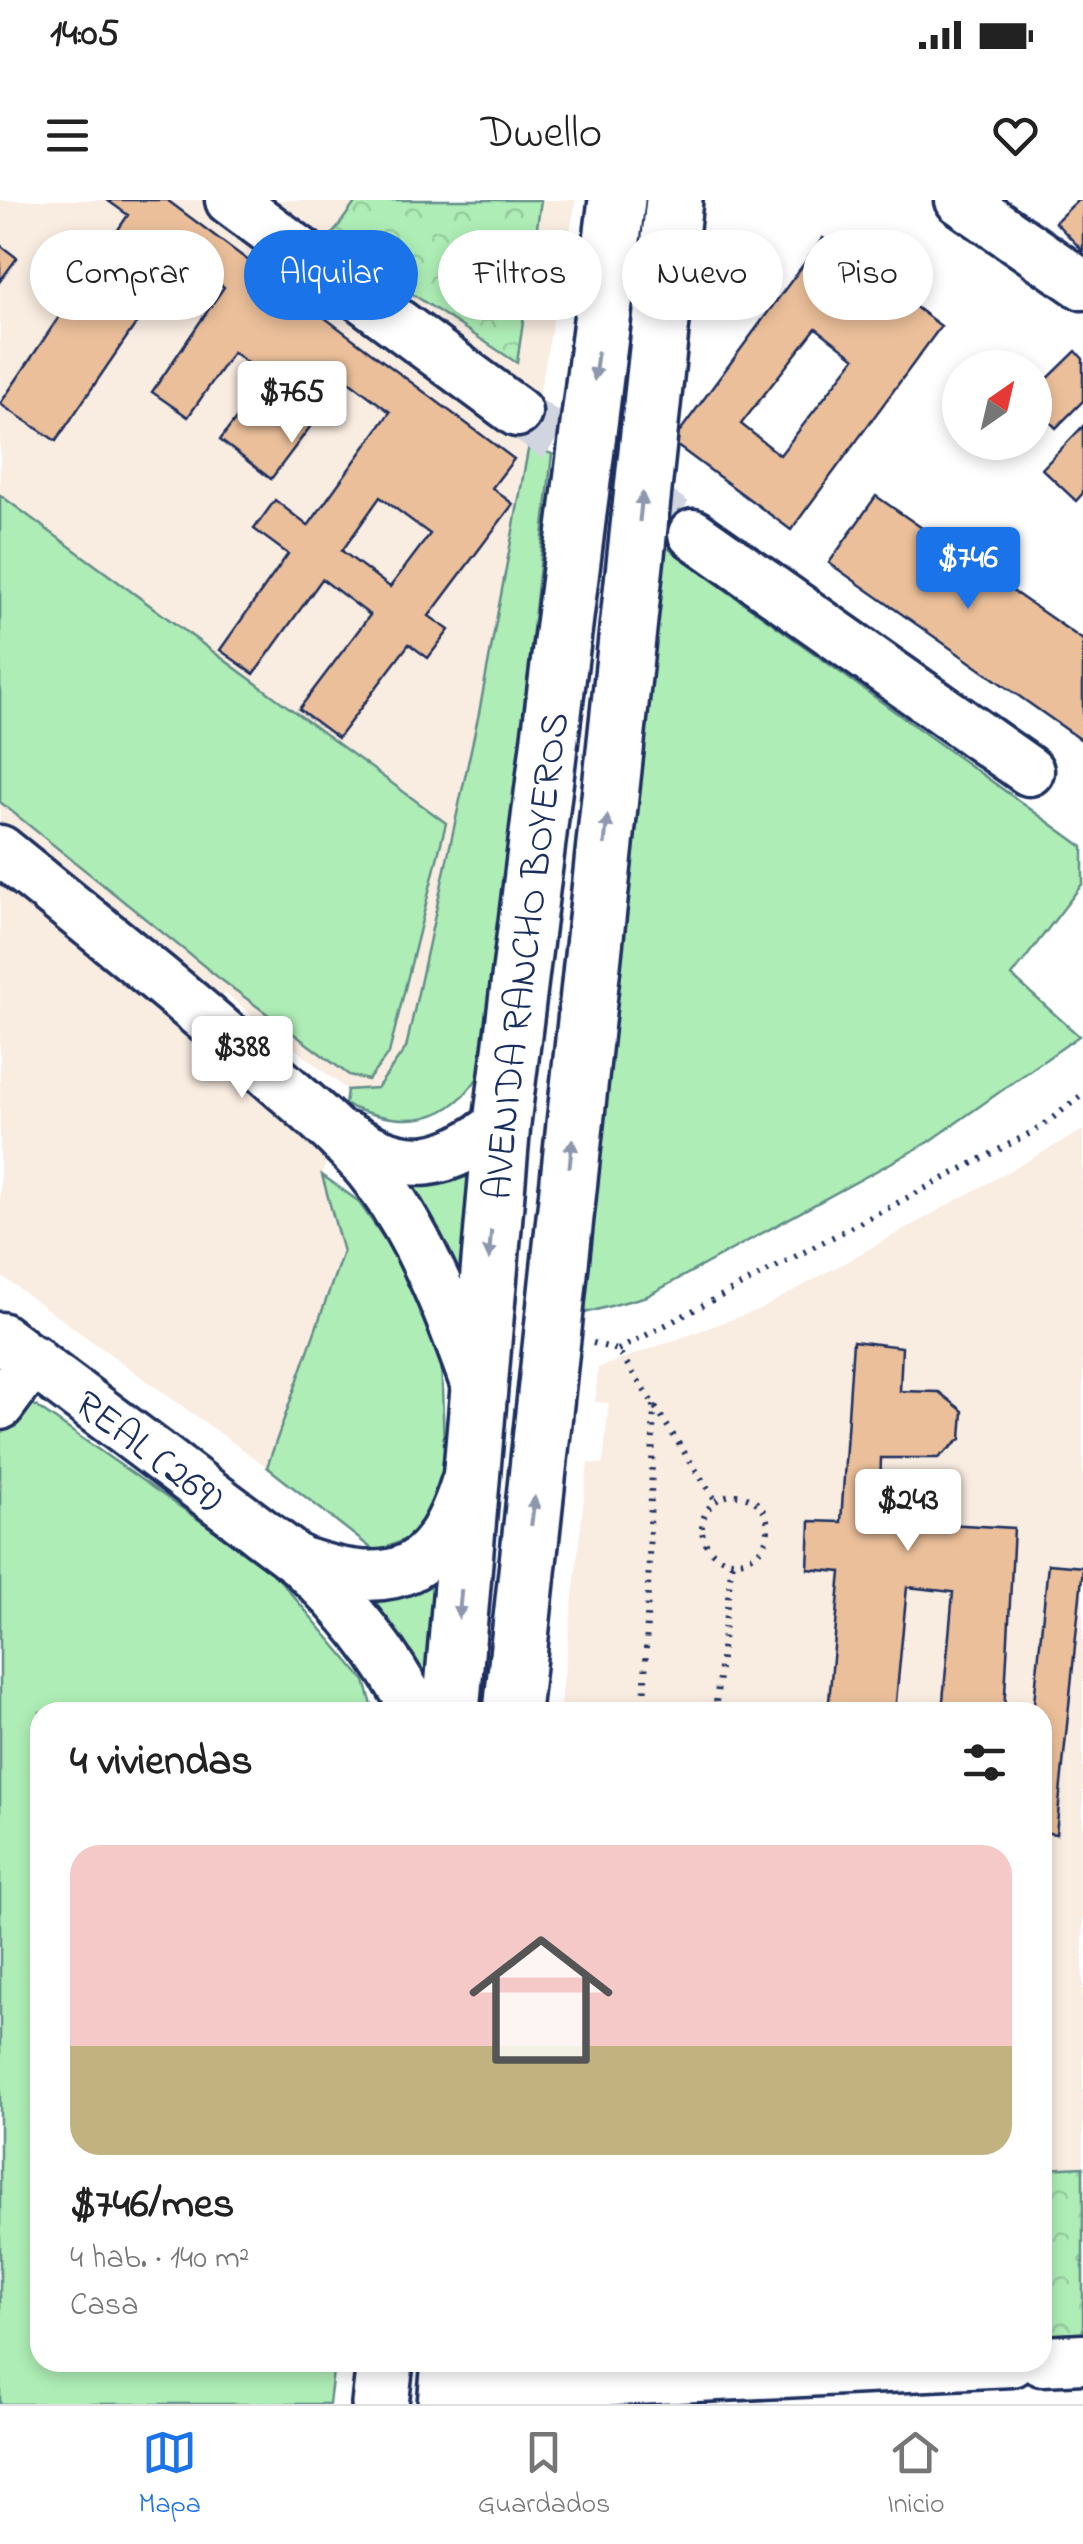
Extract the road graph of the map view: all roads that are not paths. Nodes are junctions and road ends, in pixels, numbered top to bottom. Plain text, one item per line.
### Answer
1 (230, 200) edge
2 (617, 200) edge
3 (674, 200) edge
4 (960, 200) edge
5 (1083, 284) edge
6 (518, 412) tunnel mouth
7 (693, 534) tunnel mouth
8 (1030, 771) dead end
9 (0, 850) edge
10 (502, 1123) junction
11 (328, 1126) junction
12 (16, 1348) edge
13 (477, 1389) junction
14 (0, 1405) edge
15 (470, 1469) junction
16 (300, 1561) junction
17 (410, 1702) edge
18 (452, 1702) edge
19 (513, 1702) edge
20 (1083, 2359) edge
21 (1052, 2361) edge
22 (384, 2372) edge
23 (767, 2372) edge
24 (448, 2385) edge
25 (380, 2404) edge

1 - 6 street
2 -> 10 highway, AVENIDA RANCHO BOYEROS
19 -> 3 highway, AVENIDA RANCHO BOYEROS
4 - 5 street
7 - 8 street
9 - 11 street
10 - 11 street
10 -> 13 highway, AVENIDA RANCHO BOYEROS
11 - 13 street
12 - 14 street
12 - 16 street, REAL (269)
13 - 15 highway, AVENIDA RANCHO BOYEROS
15 - 16 street, REAL (269)
15 -> 18 highway, AVENIDA RANCHO BOYEROS
16 - 17 street, REAL (269)
20 - 21 street
22 - 25 highway
23 - 24 street

